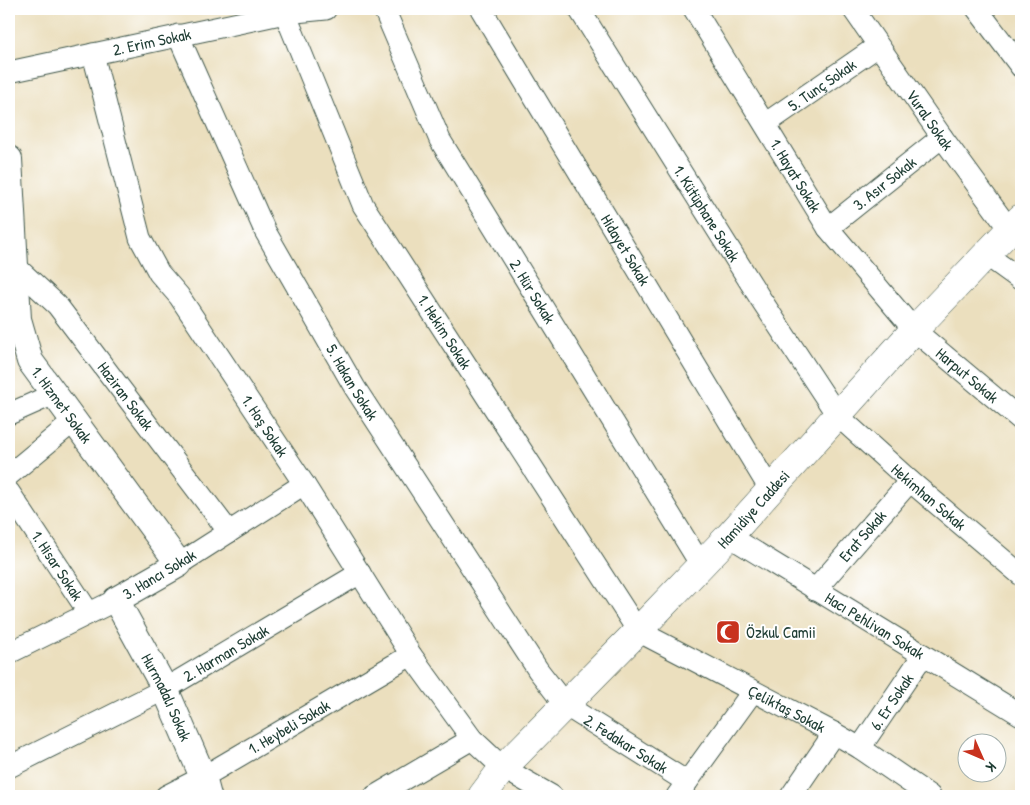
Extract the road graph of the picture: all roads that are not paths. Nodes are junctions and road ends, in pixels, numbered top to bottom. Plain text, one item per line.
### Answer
1 (326, 9) edge
2 (384, 9) edge
3 (481, 9) edge
4 (579, 9) edge
5 (694, 9) edge
6 (852, 9) edge
7 (977, 9) edge
8 (285, 13) junction
9 (178, 35) junction
10 (878, 46) junction
11 (93, 54) junction
12 (1021, 67) edge
13 (9, 72) edge
14 (765, 124) junction
15 (942, 137) junction
16 (9, 159) edge
17 (1015, 223) edge
18 (828, 228) junction
19 (985, 254) junction
20 (16, 267) junction
21 (1021, 280) edge
22 (914, 330) junction
23 (54, 394) junction
24 (9, 414) edge
25 (838, 416) junction
26 (1021, 420) edge
27 (74, 421) junction
28 (9, 475) edge
29 (910, 481) junction
30 (304, 484) junction
31 (771, 491) junction
32 (9, 492) edge
33 (229, 532) junction
34 (729, 536) junction
35 (179, 564) junction
36 (701, 566) junction
37 (360, 573) junction
38 (1021, 575) edge
39 (815, 590) junction
40 (116, 600) junction
41 (89, 613) junction
42 (638, 631) junction
43 (9, 653) edge
44 (411, 654) junction
45 (923, 655) junction
46 (165, 689) junction
47 (753, 691) junction
48 (565, 705) junction
49 (1021, 716) edge
50 (834, 733) junction
51 (472, 740) junction
52 (860, 748) junction
53 (9, 767) edge
54 (503, 768) junction
55 (206, 786) edge
56 (682, 789) edge
57 (908, 790) edge
58 (166, 796) edge
59 (375, 796) edge
60 (482, 796) edge
61 (552, 796) edge
62 (790, 796) edge
63 (930, 796) edge

1 - 8 street, 2. Erim Sokak
2 - 36 street, 2. Hür Sokak
3 - 31 street, Hidayet Sokak
4 - 25 street, 1. Kütüphane Sokak
5 - 14 street, 1. Hayat Sokak
6 - 10 street, Vural Sokak
7 - 12 street
8 - 9 street, 2. Erim Sokak
8 - 42 street, 1. Hekim Sokak
9 - 11 street, 2. Erim Sokak
9 - 48 street, 5. Hakan Sokak
10 - 14 street, 5. Tunç Sokak
10 - 15 street, Vural Sokak
11 - 13 street, 2. Erim Sokak
11 - 30 street, 1. Hoş Sokak
14 - 18 street, 1. Hayat Sokak
15 - 17 street, Vural Sokak
15 - 18 street, 3. Asır Sokak
16 - 20 street, 1. Hizmet Sokak
17 - 19 main road, Hamidiye Caddesi
18 - 22 street, 1. Hayat Sokak
19 - 21 street
19 - 22 main road, Hamidiye Caddesi
20 - 23 street, 1. Hizmet Sokak
20 - 33 street, Haziran Sokak
22 - 25 main road, Hamidiye Caddesi
22 - 26 street, Harput Sokak
23 - 24 street
23 - 27 street, 1. Hizmet Sokak
25 - 29 street, Hekimhan Sokak
25 - 31 main road, Hamidiye Caddesi
27 - 28 street
27 - 35 street, 1. Hizmet Sokak
29 - 38 street, Hekimhan Sokak
29 - 39 street, Erat Sokak
30 - 33 street, 3. Hancı Sokak
30 - 37 street, 1. Hoş Sokak
31 - 34 main road, Hamidiye Caddesi
32 - 41 street, 1. Hisar Sokak
33 - 35 street, 3. Hancı Sokak
34 - 36 main road, Hamidiye Caddesi
34 - 39 street, Hacı Pehlivan Sokak
35 - 40 street, 3. Hancı Sokak
36 - 42 main road, Hamidiye Caddesi
37 - 44 street, 1. Hoş Sokak
37 - 46 street, 2. Harman Sokak
39 - 45 street, Hacı Pehlivan Sokak
40 - 41 street, 3. Hancı Sokak
40 - 46 street, Hurmadalı Sokak
41 - 43 street, 3. Hancı Sokak
42 - 47 street, Çeliktaş Sokak
42 - 48 main road, Hamidiye Caddesi
44 - 51 street, 1. Hoş Sokak
44 - 55 street, 1. Heybeli Sokak
45 - 49 street, Hacı Pehlivan Sokak
45 - 52 street, 6. Er Sokak
46 - 53 street, 2. Harman Sokak
46 - 55 street, Hurmadalı Sokak
47 - 50 street, Çeliktaş Sokak
47 - 56 street
48 - 54 main road, Hamidiye Caddesi
48 - 56 street, 2. Fedakar Sokak
50 - 52 street, Çeliktaş Sokak
50 - 62 street
51 - 54 street, 1. Hoş Sokak
51 - 59 street
52 - 57 street, Çeliktaş Sokak
54 - 60 main road, Hamidiye Caddesi
54 - 61 street, 1. Hoş Sokak
55 - 58 street, 1. Heybeli Sokak
57 - 63 street, Çeliktaş Sokak

